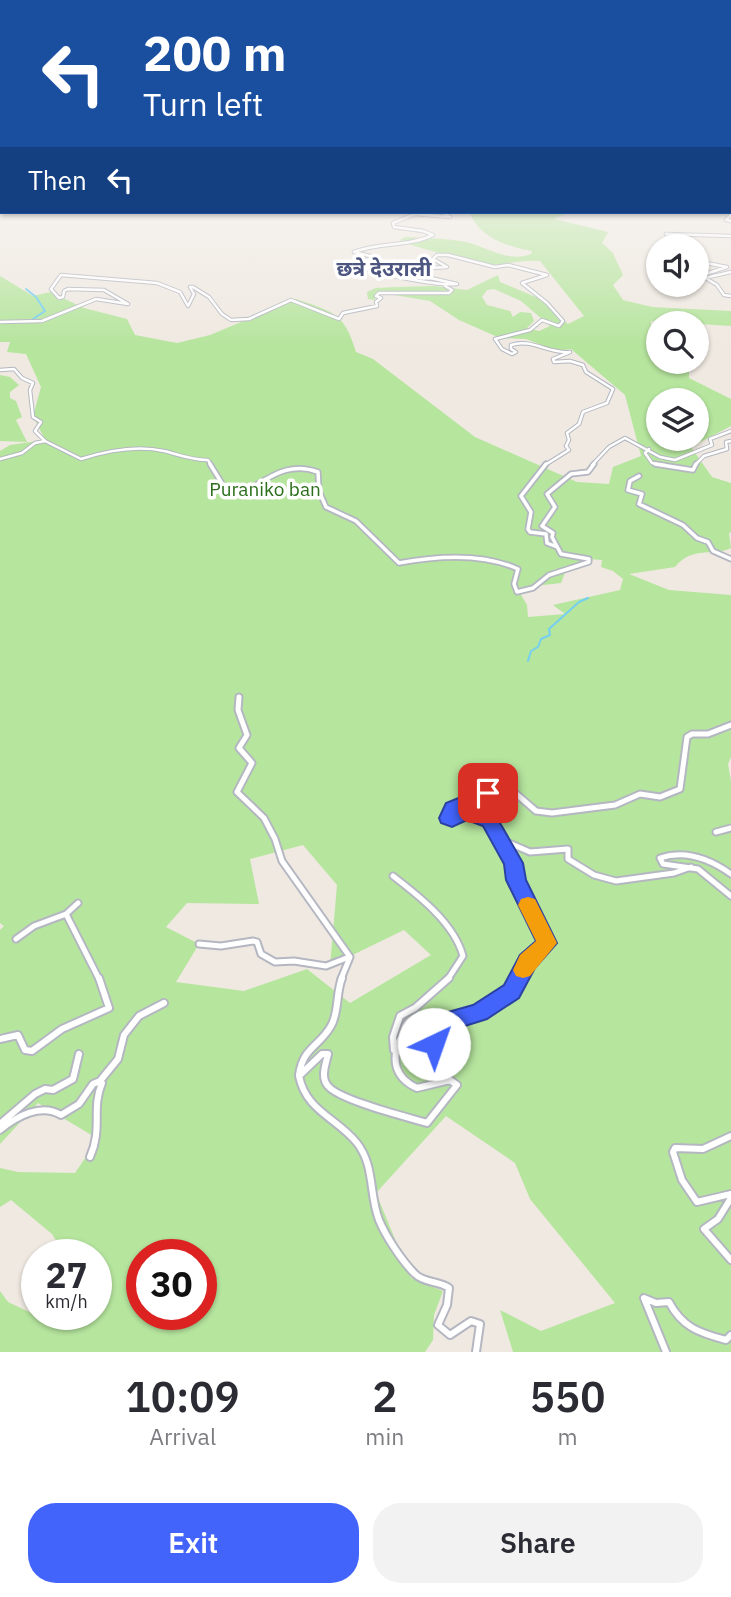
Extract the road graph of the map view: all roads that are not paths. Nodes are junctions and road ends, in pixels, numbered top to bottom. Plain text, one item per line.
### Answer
1 (405, 218) edge
2 (709, 235) edge
3 (731, 236) edge
4 (709, 262) edge
5 (731, 272) edge
6 (709, 274) edge
7 (709, 276) edge
8 (709, 280) edge
9 (425, 284) junction
10 (731, 296) edge
11 (0, 322) edge
12 (0, 370) edge
13 (731, 431) edge
14 (46, 441) junction
15 (731, 441) edge
16 (709, 446) edge
17 (646, 448) edge
18 (647, 451) edge
19 (652, 451) edge
20 (694, 451) edge
21 (0, 459) edge
22 (639, 477) dead end
23 (557, 547) junction
24 (731, 559) edge
25 (239, 697) dead end
26 (731, 725) edge
27 (731, 828) edge
28 (716, 832) dead end
29 (502, 840) junction
30 (691, 867) junction
31 (731, 874) edge
32 (393, 876) dead end
33 (731, 896) edge
34 (78, 903) dead end
35 (66, 914) junction
36 (16, 939) dead end
37 (199, 944) dead end
38 (350, 957) junction
39 (164, 1003) dead end
40 (0, 1039) edge
41 (394, 1051) junction
42 (79, 1054) dead end
43 (299, 1076) junction
44 (100, 1081) junction
45 (0, 1124) edge
46 (0, 1130) edge
47 (731, 1136) edge
48 (90, 1157) dead end
49 (731, 1196) edge
50 (731, 1261) edge
51 (731, 1335) edge
52 (476, 1352) edge
53 (666, 1352) edge

1 - 9 street
2 - 3 street
4 - 6 street
5 - 7 street
8 - 10 street
9 - 11 street
9 - 23 street
12 - 14 street
13 - 16 street
14 - 21 street
14 - 23 street
15 - 18 street
17 - 23 street
19 - 20 street
22 - 24 street
25 - 38 street
26 - 29 street
27 - 28 street
29 - 30 street
29 - 41 street
30 - 31 street
30 - 33 street
32 - 41 street
34 - 35 street
35 - 36 street
35 - 40 street
37 - 38 street
38 - 43 street
39 - 44 street
41 - 43 street
42 - 45 street
43 - 52 street
44 - 46 street
44 - 48 street
47 - 49 street
49 - 50 street
51 - 53 street

